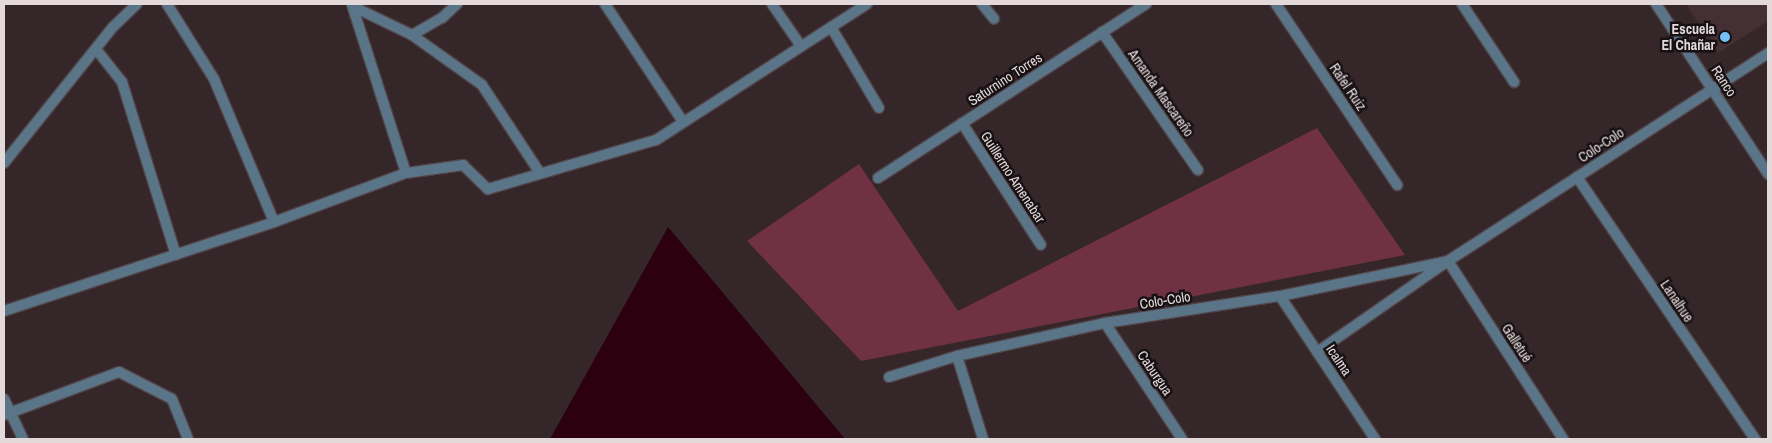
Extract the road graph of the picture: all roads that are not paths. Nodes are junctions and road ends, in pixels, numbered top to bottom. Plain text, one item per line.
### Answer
1 (137, 4) edge
2 (167, 4) edge
3 (457, 4) edge
4 (605, 4) edge
5 (772, 4) edge
6 (867, 4) edge
7 (982, 4) edge
8 (1146, 4) edge
9 (1276, 4) edge
10 (1462, 4) edge
11 (1656, 4) edge
12 (353, 5) edge
13 (994, 19) dead end
14 (831, 27) junction
15 (1102, 32) junction
16 (412, 35) junction
17 (802, 46) junction
18 (96, 49) junction
19 (1768, 53) edge
20 (1514, 82) dead end
21 (1712, 89) junction
22 (879, 108) dead end
23 (683, 122) junction
24 (962, 123) junction
25 (4, 163) edge
26 (1198, 170) dead end
27 (406, 173) junction
28 (540, 174) junction
29 (1768, 174) edge
30 (1577, 177) junction
31 (878, 178) dead end
32 (1396, 185) dead end
33 (274, 222) junction
34 (1041, 245) dead end
35 (176, 255) junction
36 (1448, 261) junction
37 (1280, 296) junction
38 (4, 311) edge
39 (1105, 323) junction
40 (1317, 352) junction
41 (957, 356) junction
42 (889, 377) dead end
43 (4, 399) edge
44 (7, 414) edge
45 (23, 439) edge
46 (188, 439) edge
47 (983, 439) edge
48 (1182, 439) edge
49 (1375, 439) edge
50 (1563, 439) edge
51 (1755, 439) edge

1 - 18 street
2 - 33 street
3 - 16 street
4 - 23 street
5 - 17 street
6 - 14 street
7 - 13 street
8 - 15 street, Saturnino Torres
9 - 32 street, Rafel Ruiz
10 - 20 street
11 - 21 street, Ranco
12 - 16 street
12 - 27 street
14 - 17 street
14 - 22 street
15 - 24 street, Saturnino Torres
15 - 26 street, Amanda Mascareño
16 - 28 street
17 - 23 street
18 - 25 street
18 - 35 street
19 - 21 street, Colo-Colo
21 - 29 street, Ranco
21 - 30 street, Colo-Colo
23 - 28 street
24 - 31 street, Saturnino Torres
24 - 34 street, Guillermo Amenabar
27 - 28 street
27 - 33 street
30 - 36 street, Colo-Colo
30 - 51 street, Lanalhue
33 - 35 street
35 - 38 street
36 - 37 street, Colo-Colo
36 - 40 street, Colo-Colo
36 - 50 street, Galletué
37 - 39 street, Colo-Colo
37 - 40 street, Icalma
39 - 41 street, Colo-Colo
39 - 48 street, Caburgua
40 - 49 street, Icalma
41 - 42 street, Colo-Colo
41 - 47 street
43 - 44 street
44 - 45 street
44 - 46 street

